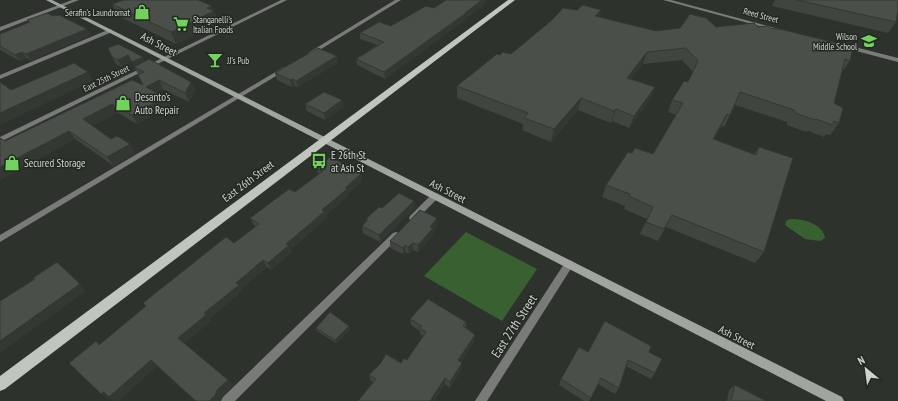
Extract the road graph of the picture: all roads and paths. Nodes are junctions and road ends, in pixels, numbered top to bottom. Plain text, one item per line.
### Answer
1 (48, 0) edge
2 (77, 0) edge
3 (285, 0) edge
4 (399, 0) edge
5 (512, 0) edge
6 (665, 0) edge
7 (61, 6) junction
8 (0, 29) edge
9 (110, 31) junction
10 (794, 33) edge
11 (838, 45) edge
12 (305, 56) edge
13 (165, 59) junction
14 (898, 60) edge
15 (292, 64) edge
16 (0, 78) edge
17 (239, 97) junction
18 (0, 140) edge
19 (325, 140) junction
20 (435, 196) junction
21 (0, 239) edge
22 (569, 264) junction
23 (0, 384) edge
24 (227, 401) edge
25 (481, 401) edge
26 (838, 401) edge

1 - 7 street, Ash Street
2 - 7 street
3 - 13 street, East 25th Street
4 - 12 street
5 - 19 main road, East 26th Street
6 - 10 street, Reed Street
7 - 8 street
7 - 9 street, Ash Street
9 - 13 street, Ash Street
9 - 16 street
11 - 14 street
13 - 17 street, Ash Street
13 - 18 street, East 25th Street
15 - 17 street
17 - 19 street, Ash Street
17 - 21 street
19 - 20 street, Ash Street
19 - 23 main road, East 26th Street
20 - 22 street, Ash Street
20 - 24 street
22 - 25 street, East 27th Street
22 - 26 street, Ash Street

